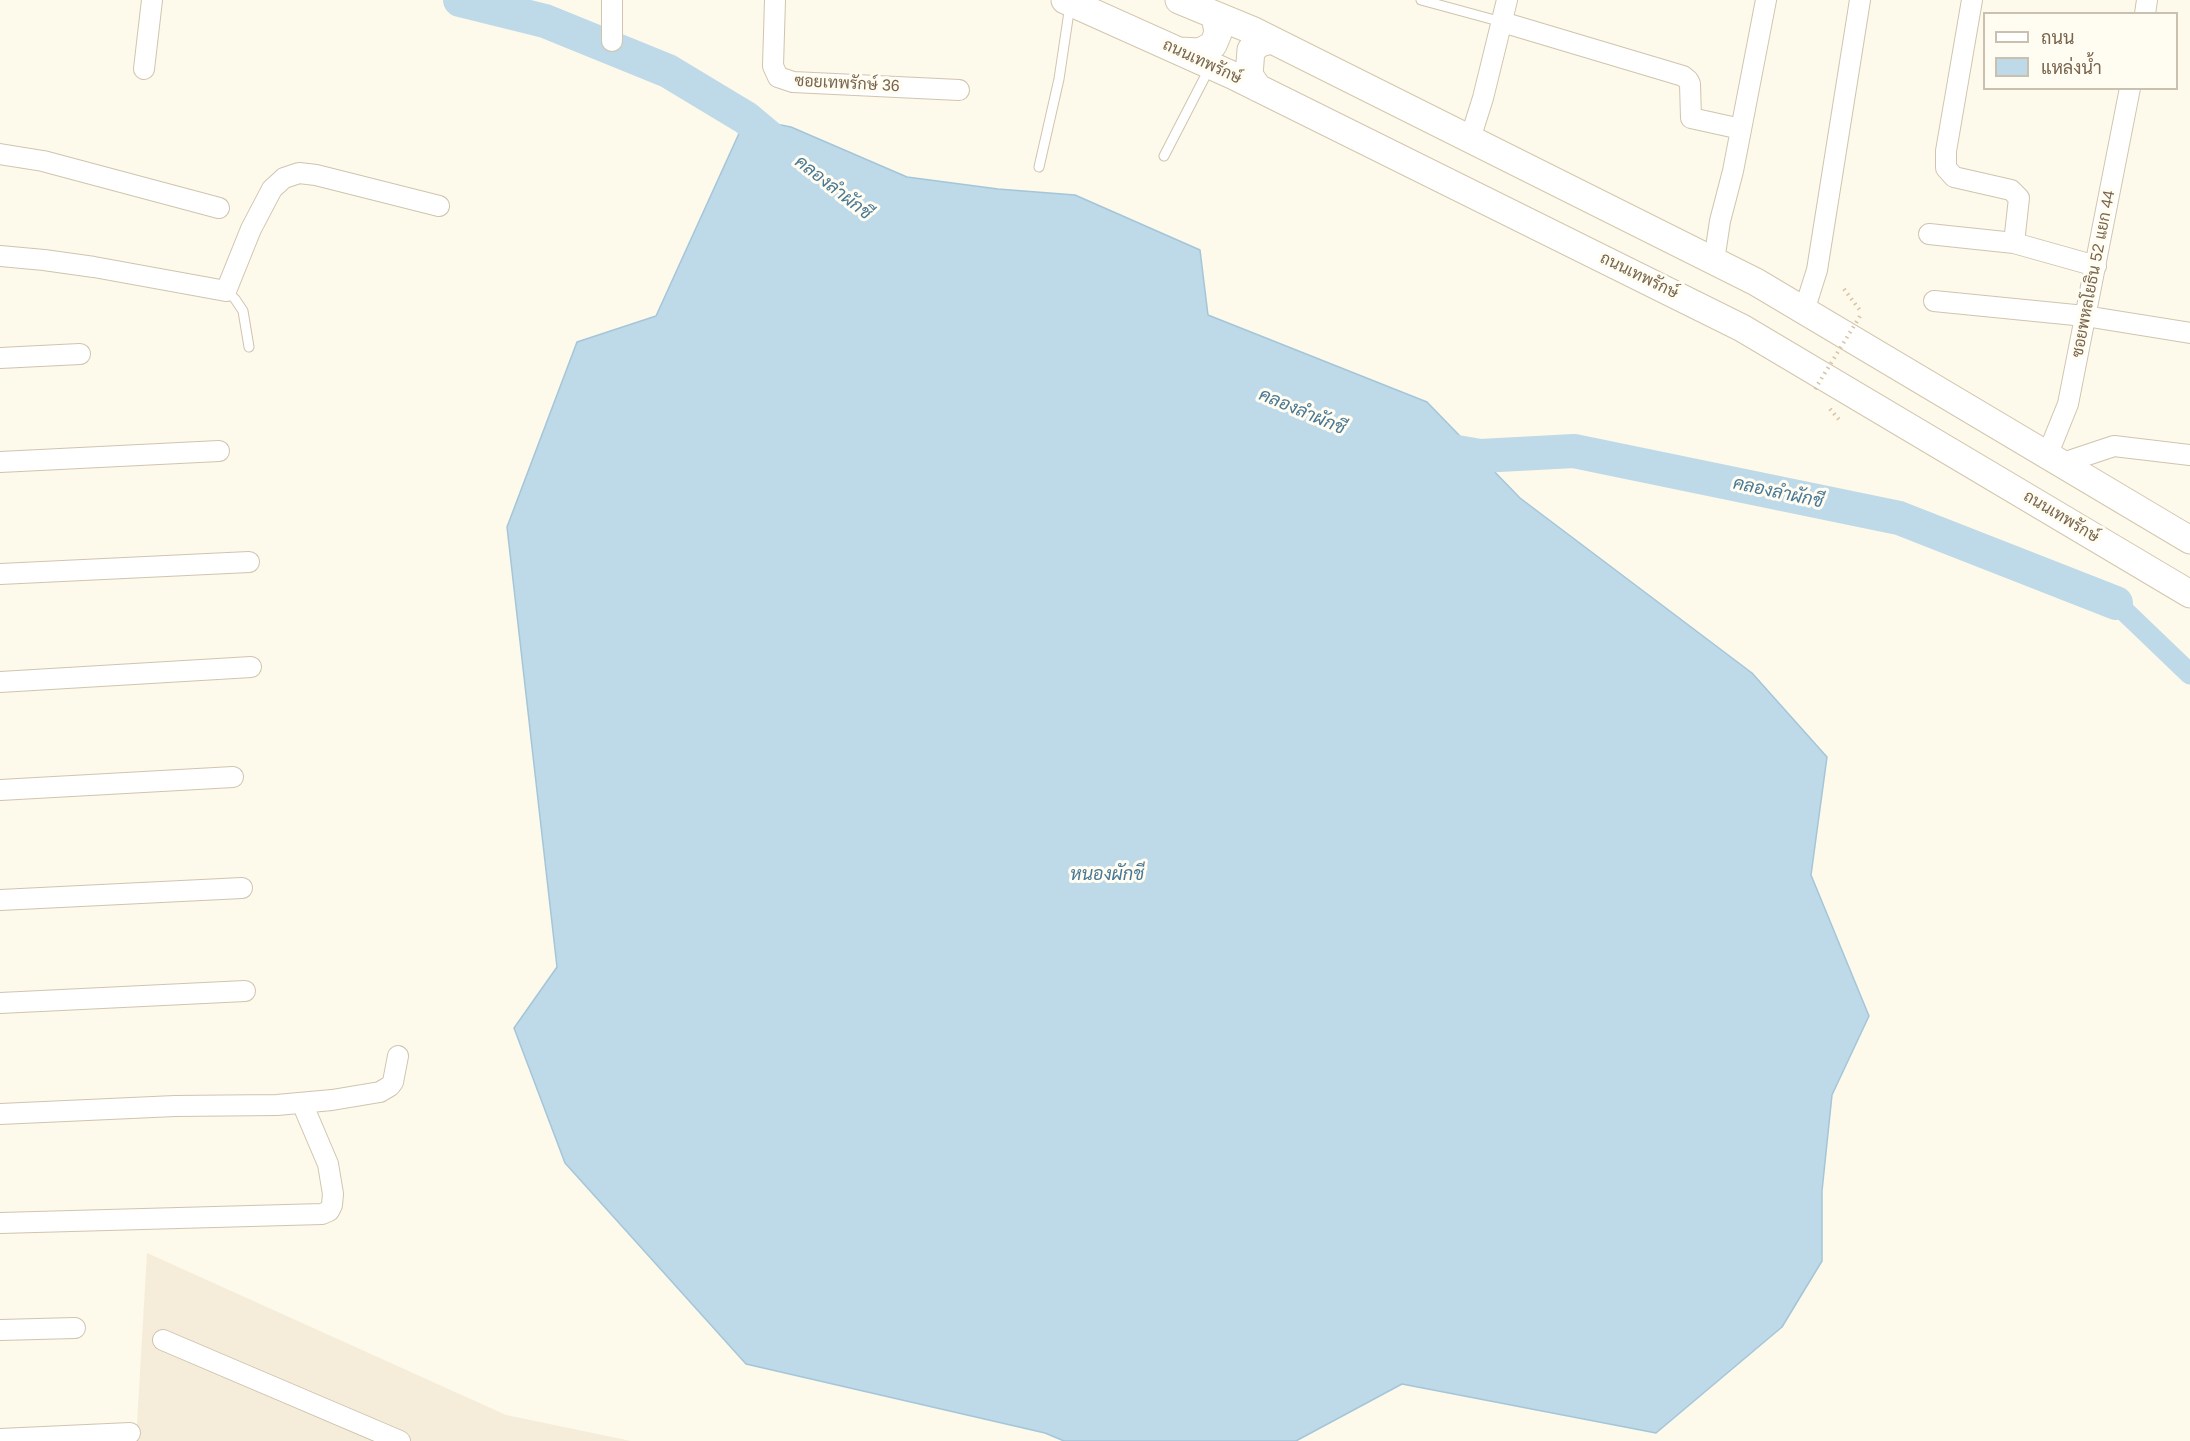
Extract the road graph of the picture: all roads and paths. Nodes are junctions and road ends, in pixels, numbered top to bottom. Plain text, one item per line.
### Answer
1 (152, 0) edge
2 (612, 0) edge
3 (775, 0) edge
4 (1179, 0) edge
5 (1421, 0) edge
6 (1507, 0) edge
7 (1766, 0) edge
8 (1860, 0) edge
9 (1972, 0) edge
10 (1068, 1) edge
11 (1215, 15) junction
12 (1502, 21) junction
13 (1272, 40) junction
14 (612, 41) dead end
15 (1179, 51) junction
16 (1210, 65) junction
17 (144, 69) dead end
18 (1258, 88) junction
19 (959, 90) dead end
20 (2130, 90) edge
21 (1741, 129) junction
22 (1470, 139) junction
23 (0, 154) edge
24 (1164, 156) dead end
25 (1039, 167) dead end
26 (439, 206) dead end
27 (219, 208) dead end
28 (1929, 234) dead end
29 (2014, 243) junction
30 (0, 256) edge
31 (1714, 261) junction
32 (2096, 266) junction
33 (1844, 289) dead end
34 (226, 291) junction
35 (1934, 301) dead end
36 (1804, 311) junction
37 (2085, 316) junction
38 (2190, 333) edge
39 (249, 347) dead end
40 (80, 354) dead end
41 (0, 358) edge
42 (1815, 389) dead end
43 (219, 451) dead end
44 (2190, 455) edge
45 (2053, 460) junction
46 (0, 462) edge
47 (2190, 540) edge
48 (249, 562) dead end
49 (0, 574) edge
50 (2190, 594) edge
51 (251, 667) dead end
52 (0, 681) edge
53 (233, 777) dead end
54 (0, 790) edge
55 (242, 888) dead end
56 (0, 900) edge
57 (245, 991) dead end
58 (0, 1003) edge
59 (398, 1056) dead end
60 (302, 1103) junction
61 (0, 1114) edge
62 (0, 1223) edge
63 (75, 1328) dead end
64 (0, 1330) edge
65 (164, 1340) dead end
66 (130, 1433) dead end
67 (0, 1439) edge
68 (400, 1441) edge

1 - 17 street
2 - 14 street
3 - 19 street, ซอยเทพรักษ์ 36
4 - 11 main road
5 - 12 lane
6 - 12 street
7 - 21 street
8 - 36 street
9 - 29 street
10 - 15 main road, ถนนเทพรักษ์
10 - 25 lane
11 - 13 main road
11 - 15 main road
12 - 21 street
12 - 22 street
13 - 18 main road
13 - 22 main road
15 - 16 main road, ถนนเทพรักษ์
16 - 18 main road, ถนนเทพรักษ์
16 - 24 lane
18 - 50 main road, ถนนเทพรักษ์
20 - 32 street, ซอยพหลโยธิน 52 แยก 44
21 - 31 street
22 - 31 main road
23 - 27 street
26 - 34 street
28 - 29 street
29 - 32 street
30 - 34 street
31 - 36 main road
32 - 37 street, ซอยพหลโยธิน 52 แยก 44
33 - 42 path, bridge
34 - 39 lane
35 - 37 street
36 - 45 main road
37 - 38 street
37 - 45 street, ซอยพหลโยธิน 52 แยก 44
40 - 41 street
43 - 46 street
44 - 45 street
45 - 47 main road
48 - 49 street
51 - 52 street
53 - 54 street
55 - 56 street
57 - 58 street
59 - 60 street
60 - 61 street
60 - 62 street
63 - 64 street
65 - 68 street
66 - 67 street

